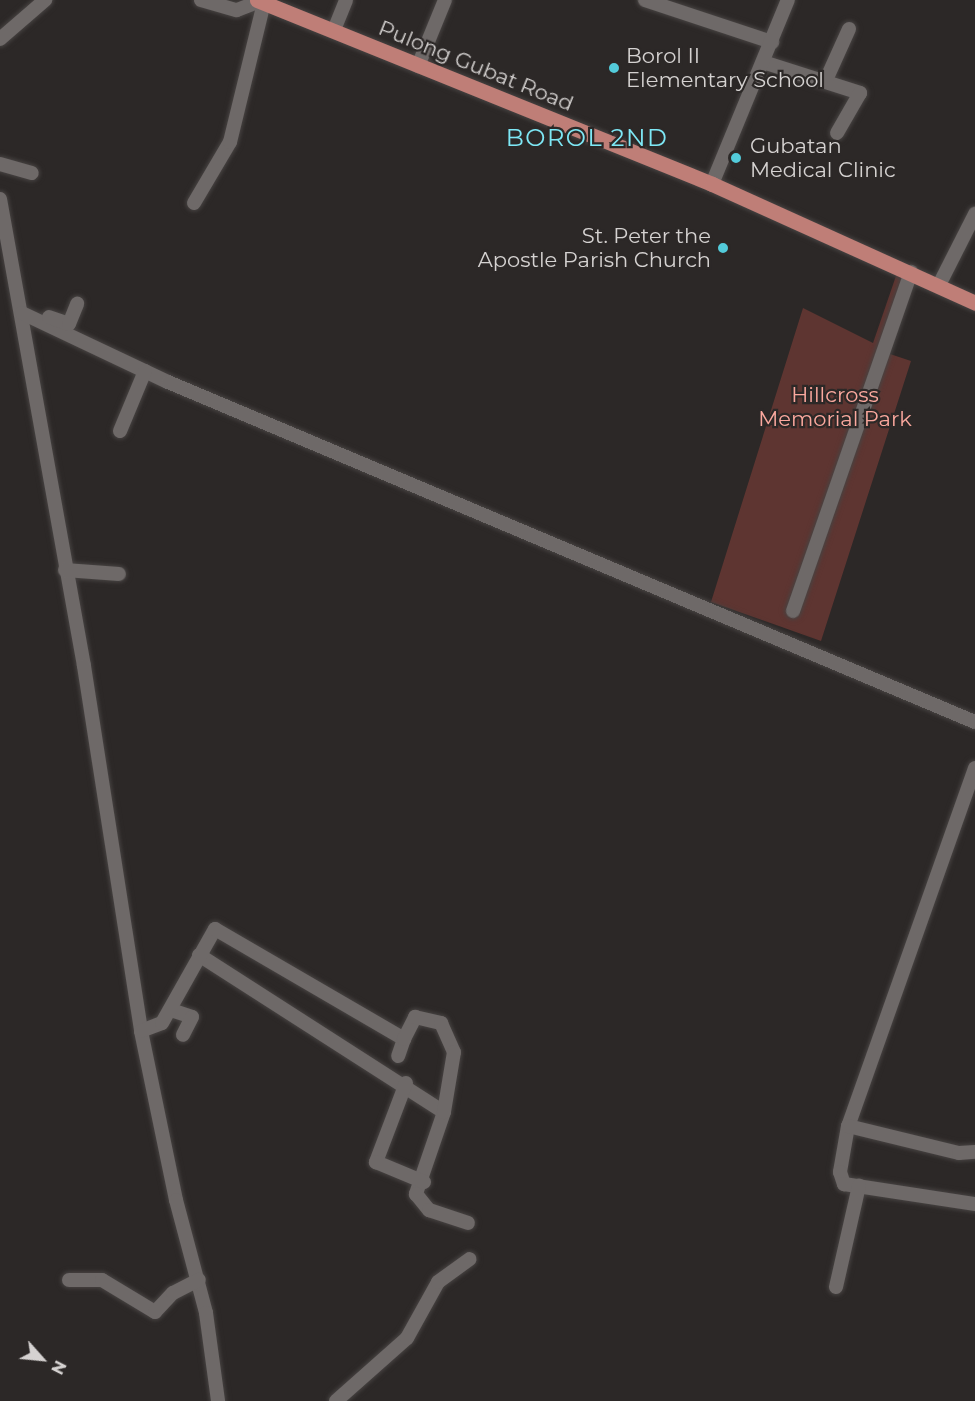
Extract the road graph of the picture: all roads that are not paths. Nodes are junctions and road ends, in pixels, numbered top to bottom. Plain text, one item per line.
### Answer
1 (45, 0) edge
2 (201, 0) edge
3 (346, 0) edge
4 (445, 0) edge
5 (645, 0) edge
6 (788, 0) edge
7 (260, 2) edge
8 (849, 29) dead end
9 (334, 30) junction
10 (0, 39) edge
11 (772, 42) junction
12 (763, 62) junction
13 (418, 66) junction
14 (826, 80) junction
15 (837, 133) dead end
16 (0, 164) edge
17 (32, 172) dead end
18 (711, 184) junction
19 (0, 199) edge
20 (194, 203) dead end
21 (975, 214) edge
22 (911, 272) junction
23 (939, 285) junction
24 (975, 303) edge
25 (77, 304) dead end
26 (21, 310) junction
27 (145, 371) junction
28 (120, 431) dead end
29 (65, 570) junction
30 (120, 574) dead end
31 (793, 611) dead end
32 (975, 722) edge
33 (975, 768) edge
34 (199, 955) junction
35 (171, 1010) junction
36 (141, 1031) junction
37 (183, 1035) dead end
38 (405, 1039) junction
39 (398, 1056) dead end
40 (406, 1083) junction
41 (444, 1112) junction
42 (848, 1126) junction
43 (975, 1152) edge
44 (424, 1182) junction
45 (859, 1186) junction
46 (975, 1204) edge
47 (468, 1223) dead end
48 (471, 1259) dead end
49 (69, 1280) dead end
50 (199, 1280) junction
51 (836, 1287) dead end
52 (218, 1401) edge
53 (336, 1401) edge

1 - 10 street
2 - 7 street
3 - 9 street
4 - 13 street
5 - 11 street
6 - 11 street
7 - 9 main road, Pulong Gubat Road
7 - 20 street
8 - 14 street
9 - 13 main road, Pulong Gubat Road
11 - 12 street
12 - 14 street
12 - 18 street
13 - 18 main road, Pulong Gubat Road
14 - 15 street
16 - 17 street
18 - 22 main road, Pulong Gubat Road
19 - 26 street
21 - 23 street
22 - 23 main road, Pulong Gubat Road
22 - 31 street
23 - 24 main road, Pulong Gubat Road
25 - 26 street
26 - 27 street
26 - 29 street
27 - 28 street
27 - 32 street
29 - 30 street
29 - 36 street
33 - 42 street
34 - 35 street
34 - 38 street
34 - 40 street
35 - 36 street
35 - 37 street
36 - 50 street
38 - 39 street
38 - 41 street
40 - 41 street
40 - 44 street
41 - 44 street
42 - 43 street
42 - 45 street
44 - 47 street
45 - 46 street
45 - 51 street
48 - 53 street
49 - 50 street
50 - 52 street

